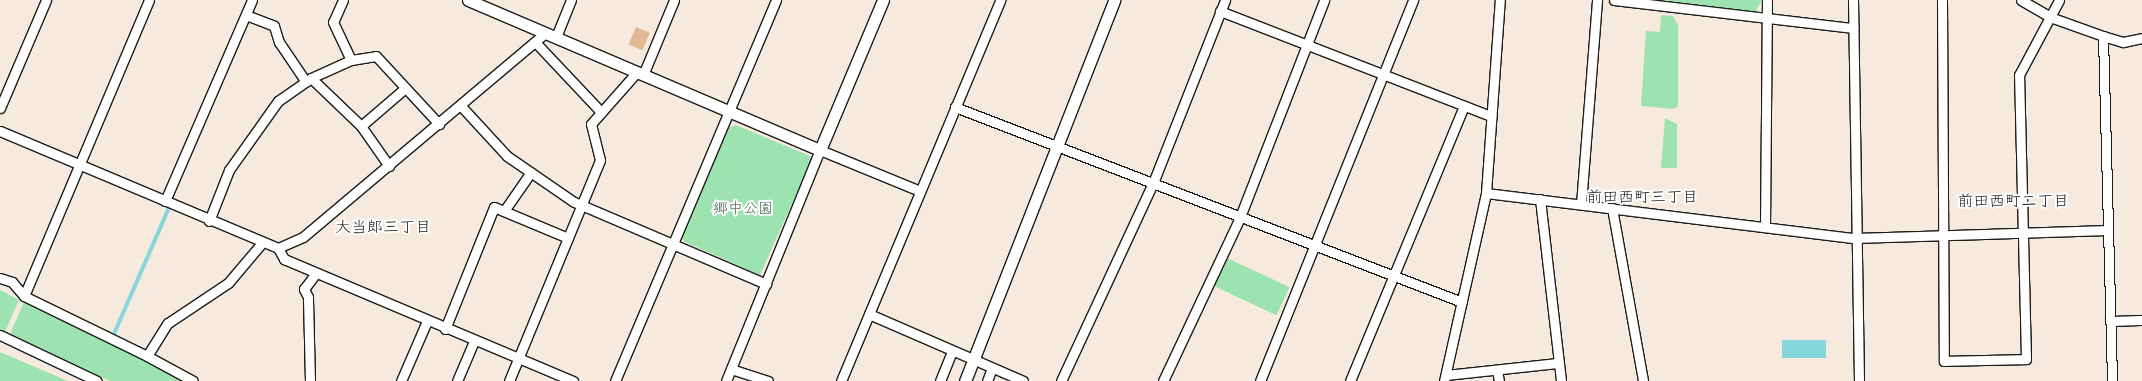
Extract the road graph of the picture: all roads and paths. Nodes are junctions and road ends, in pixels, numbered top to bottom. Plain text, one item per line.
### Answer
1 (46, 0) edge
2 (149, 0) edge
3 (252, 0) edge
4 (343, 0) edge
5 (468, 0) edge
6 (571, 0) edge
7 (674, 0) edge
8 (776, 0) edge
9 (883, 0) edge
10 (1114, 0) edge
11 (1225, 0) edge
12 (1324, 0) edge
13 (1413, 0) edge
14 (1500, 0) edge
15 (1597, 0) edge
16 (1614, 0) edge
17 (1767, 0) edge
18 (1853, 0) edge
19 (1942, 0) edge
20 (2020, 0) edge
21 (2059, 0) edge
22 (996, 1) edge
23 (1220, 11) junction
24 (246, 15) junction
25 (2050, 17) junction
26 (1765, 18) junction
27 (1853, 28) junction
28 (550, 35) junction
29 (2102, 36) junction
30 (2142, 38) edge
31 (536, 43) junction
32 (1307, 44) junction
33 (351, 60) junction
34 (640, 73) junction
35 (1384, 74) junction
36 (308, 80) junction
37 (404, 89) junction
38 (461, 106) junction
39 (1464, 106) junction
40 (955, 107) junction
41 (0, 108) edge
42 (728, 111) junction
43 (601, 112) junction
44 (1491, 116) junction
45 (439, 124) junction
46 (361, 126) junction
47 (0, 131) edge
48 (1057, 146) junction
49 (820, 150) junction
50 (77, 164) junction
51 (389, 166) junction
52 (531, 172) junction
53 (1152, 183) junction
54 (920, 191) junction
55 (1486, 193) junction
56 (1540, 199) junction
57 (165, 201) junction
58 (1581, 204) junction
59 (581, 205) junction
60 (1612, 208) junction
61 (504, 211) junction
62 (1240, 217) junction
63 (209, 220) junction
64 (1764, 227) junction
65 (2108, 230) junction
66 (2023, 233) junction
67 (1942, 235) junction
68 (568, 238) junction
69 (1854, 238) junction
70 (260, 244) junction
71 (673, 244) junction
72 (1316, 246) junction
73 (278, 248) junction
74 (316, 273) junction
75 (1394, 276) junction
76 (0, 278) edge
77 (12, 282) junction
78 (766, 284) junction
79 (0, 285) edge
80 (24, 296) junction
81 (1462, 302) junction
82 (869, 314) junction
83 (2142, 320) edge
84 (427, 321) junction
85 (2110, 321) junction
86 (445, 329) junction
87 (0, 335) edge
88 (474, 341) junction
89 (952, 351) junction
90 (147, 356) junction
91 (518, 360) junction
92 (973, 360) junction
93 (1557, 364) junction
94 (731, 368) junction
95 (992, 368) junction
96 (1497, 370) junction
97 (1445, 378) edge
98 (97, 381) edge
99 (193, 381) edge
100 (310, 381) edge
101 (401, 381) edge
102 (457, 381) edge
103 (509, 381) edge
104 (573, 381) edge
105 (615, 381) edge
106 (726, 381) edge
107 (768, 381) edge
108 (841, 381) edge
109 (940, 381) edge
110 (965, 381) edge
111 (988, 381) edge
112 (1023, 381) edge
113 (1061, 381) edge
114 (1163, 381) edge
115 (1260, 381) edge
116 (1350, 381) edge
117 (1499, 381) edge
118 (1561, 381) edge
119 (1643, 381) edge
120 (1859, 381) edge
121 (2112, 381) edge

1 - 41 street
2 - 50 street
3 - 24 street
4 - 33 street
5 - 28 street
6 - 28 street
7 - 34 street
8 - 42 street
9 - 49 street
10 - 48 street
11 - 23 street
12 - 32 street
13 - 35 street
14 - 44 street
15 - 58 street
16 - 26 street
17 - 26 street
18 - 27 street
19 - 67 street
20 - 25 street
21 - 25 street
22 - 40 street
23 - 32 street
23 - 53 street
24 - 36 street
24 - 57 street
25 - 29 street
25 - 66 street
26 - 27 street
26 - 64 street
27 - 69 street
28 - 31 street
28 - 34 street
29 - 30 street
29 - 65 street
31 - 38 street
31 - 43 street
32 - 35 street
32 - 62 street
33 - 36 street
33 - 37 street
34 - 42 street
34 - 43 street
35 - 39 street
35 - 72 street
36 - 46 street
36 - 63 street
37 - 45 street
37 - 46 street
38 - 45 street
38 - 52 street
39 - 44 street
39 - 75 street
40 - 48 street
40 - 54 street
42 - 49 street
42 - 71 street
43 - 59 street
44 - 55 street
45 - 51 street
46 - 51 street
47 - 50 street
48 - 53 street
48 - 92 street
49 - 54 street
49 - 78 street
50 - 57 street
50 - 80 street
51 - 73 street
52 - 59 street
52 - 61 street
53 - 62 street
53 - 113 street
54 - 82 street
55 - 56 street
55 - 81 street
56 - 58 street
56 - 93 street
57 - 63 street
58 - 60 street
59 - 68 street
59 - 71 street
60 - 64 street
60 - 119 street
61 - 68 street
61 - 86 street
62 - 72 street
62 - 114 street
63 - 70 street
64 - 69 street
65 - 66 street
65 - 85 street
66 - 67 street
66 - 67 street
67 - 69 street
68 - 91 street
69 - 120 street
70 - 73 street
70 - 90 street
71 - 78 street
71 - 105 street
72 - 75 street
72 - 115 street
73 - 74 street
74 - 84 street
74 - 100 street
75 - 81 street
75 - 116 street
76 - 77 street
77 - 79 street
77 - 80 street
78 - 94 street
80 - 90 street
81 - 97 street
82 - 89 street
82 - 108 street
83 - 85 street
84 - 86 street
84 - 101 street
85 - 121 street
86 - 88 street
87 - 98 street
88 - 91 street
88 - 102 street
89 - 92 street
89 - 109 street
90 - 99 street
91 - 103 street
91 - 104 street
92 - 95 street
92 - 110 street
93 - 96 street
93 - 118 street
94 - 106 street
94 - 107 street
95 - 111 street
95 - 112 street
96 - 97 street
96 - 117 street

